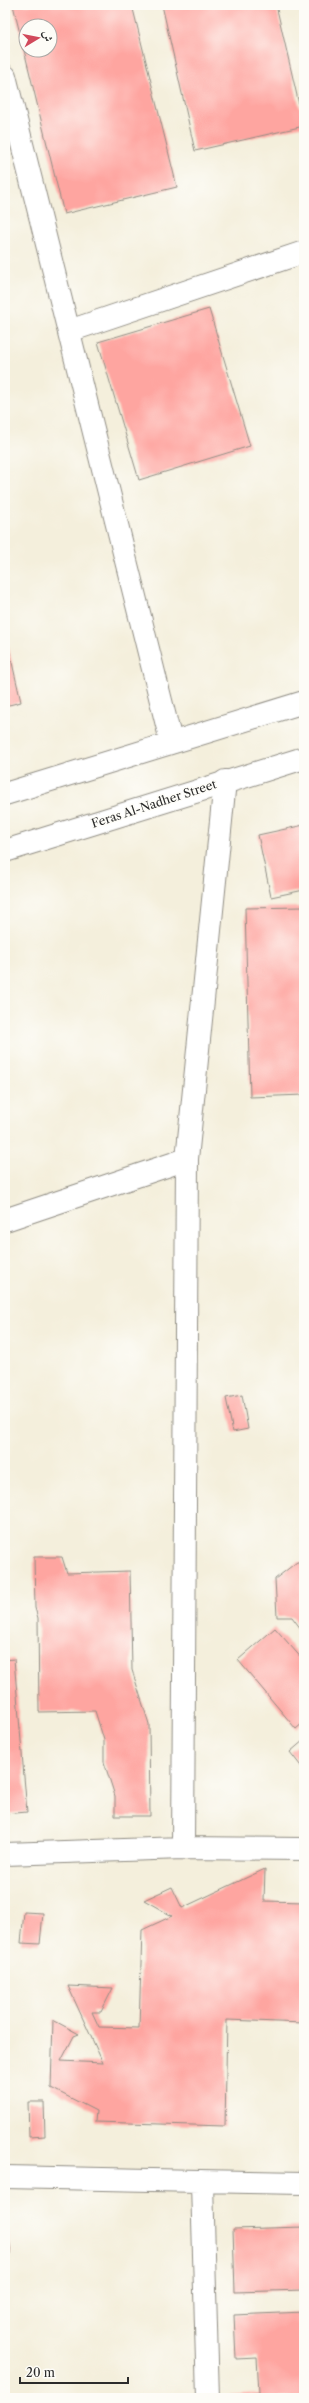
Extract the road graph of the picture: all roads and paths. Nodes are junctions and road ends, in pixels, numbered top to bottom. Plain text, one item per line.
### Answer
1 (5, 76) edge
2 (304, 252) edge
3 (69, 331) junction
4 (304, 702) edge
5 (171, 741) junction
6 (304, 758) edge
7 (225, 781) junction
8 (5, 794) edge
9 (5, 851) edge
10 (187, 1158) junction
11 (5, 1220) edge
12 (183, 1848) junction
13 (304, 1849) edge
14 (5, 1854) edge
15 (5, 2177) edge
16 (202, 2182) junction
17 (304, 2183) edge
18 (208, 2398) edge

1 - 3 street
2 - 3 street
3 - 5 street
4 - 5 street
5 - 8 street
6 - 7 street, Feras Al-Nadher Street
7 - 9 street, Feras Al-Nadher Street
7 - 10 street
10 - 11 street
10 - 12 street
12 - 13 street
12 - 14 street
15 - 16 street
16 - 17 street
16 - 18 street

